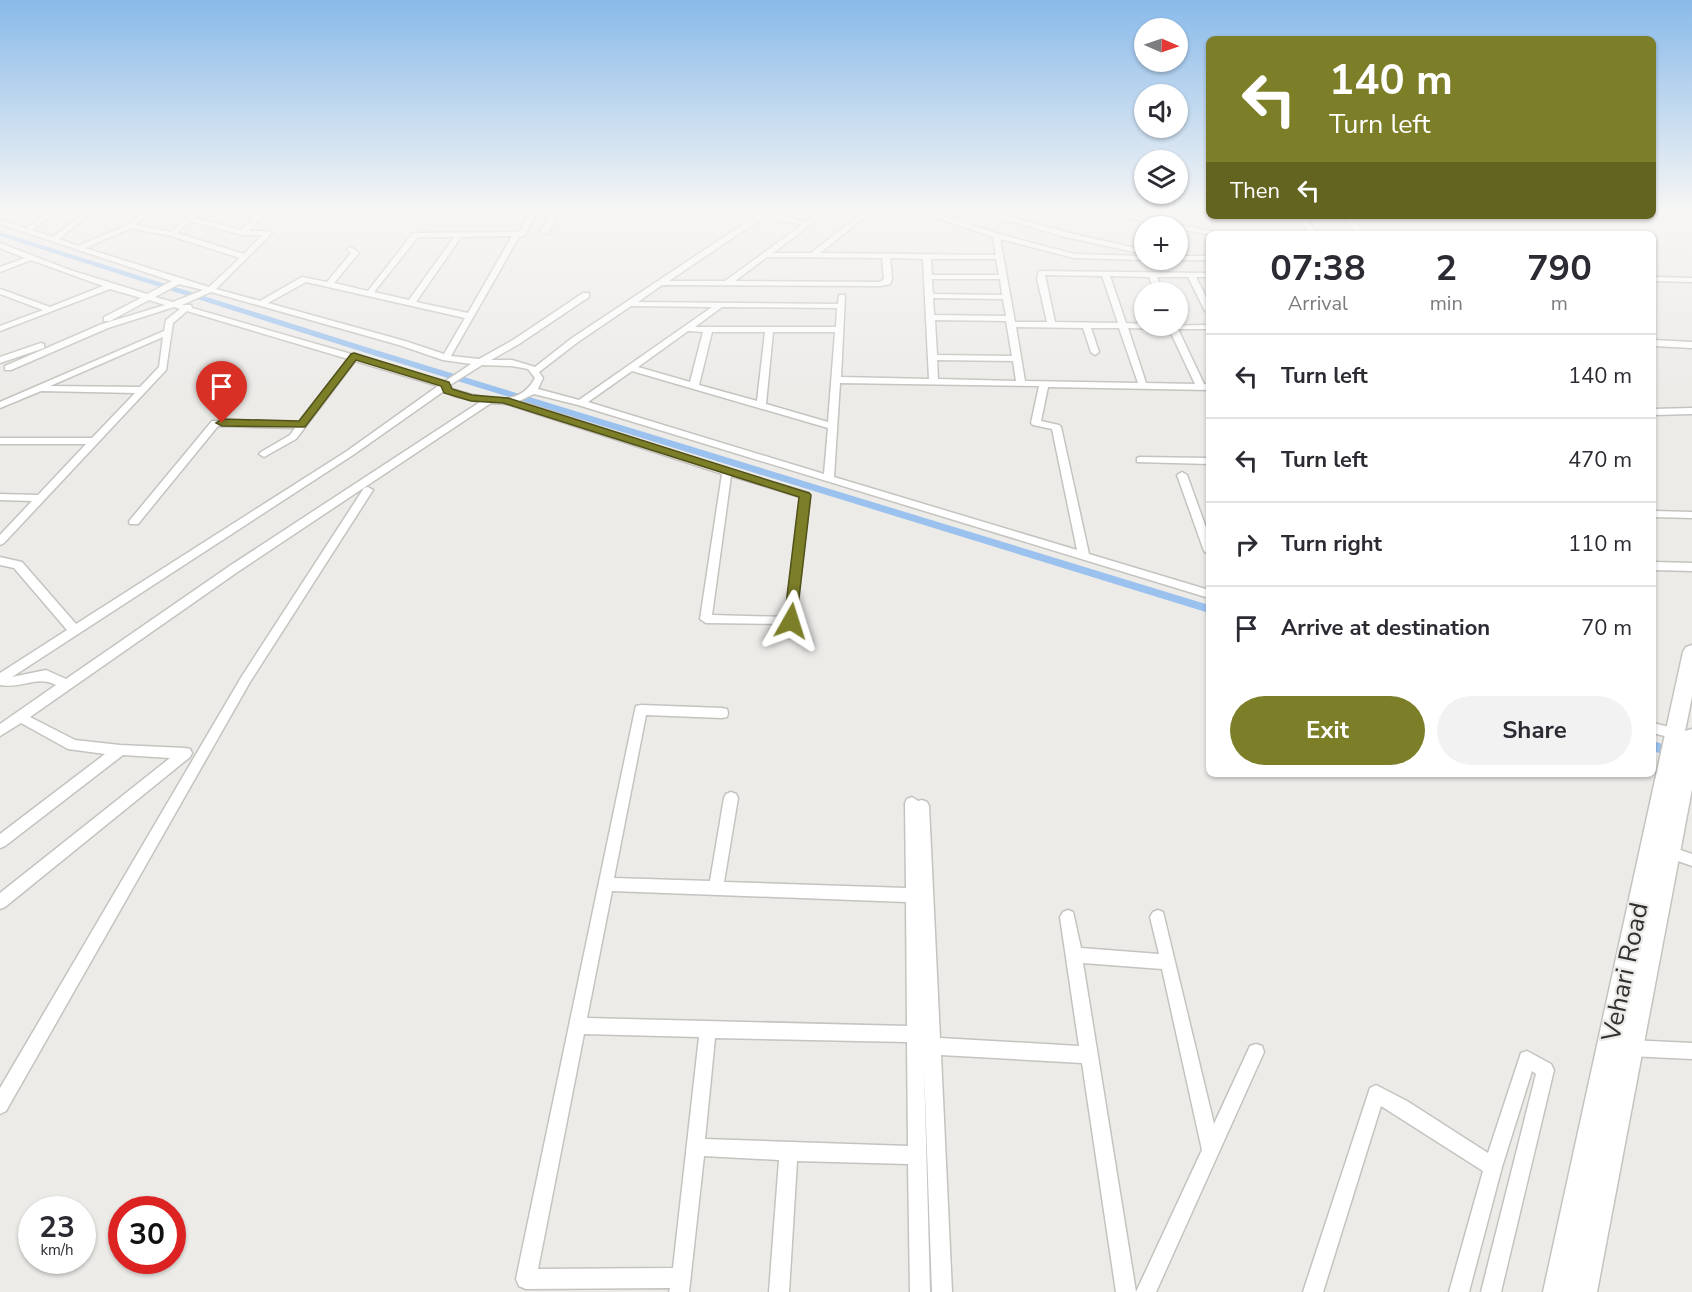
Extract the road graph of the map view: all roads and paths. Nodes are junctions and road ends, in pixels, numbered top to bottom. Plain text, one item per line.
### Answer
1 (61, 269) edge
2 (143, 269) edge
3 (231, 269) edge
4 (341, 269) edge
5 (389, 269) edge
6 (435, 269) edge
7 (497, 269) edge
8 (682, 269) edge
9 (746, 269) edge
10 (887, 269) edge
11 (928, 269) edge
12 (1001, 269) edge
13 (1105, 273) junction
14 (1656, 273) edge
15 (1692, 273) edge
16 (1152, 274) junction
17 (1191, 275) junction
18 (1206, 275) edge
19 (928, 277) junction
20 (1003, 277) junction
21 (1656, 279) edge
22 (1692, 280) edge
23 (178, 281) junction
24 (1155, 282) edge
25 (662, 283) junction
26 (727, 283) junction
27 (328, 285) junction
28 (110, 286) junction
29 (210, 290) junction
30 (0, 291) edge
31 (369, 294) junction
32 (586, 295) dead end
33 (13, 296) junction
34 (930, 296) junction
35 (152, 297) junction
36 (1006, 297) junction
37 (0, 301) edge
38 (411, 303) junction
39 (176, 304) junction
40 (261, 304) junction
41 (628, 304) junction
42 (720, 305) junction
43 (1206, 305) edge
44 (188, 307) junction
45 (50, 310) junction
46 (469, 316) junction
47 (931, 317) junction
48 (1010, 321) junction
49 (1052, 325) junction
50 (1086, 325) junction
51 (1123, 326) junction
52 (1134, 326) edge
53 (1188, 326) edge
54 (1206, 327) edge
55 (0, 329) edge
56 (685, 330) junction
57 (708, 330) junction
58 (770, 330) junction
59 (839, 330) junction
60 (168, 332) junction
61 (1178, 336) edge
62 (1656, 343) edge
63 (1692, 345) edge
64 (1095, 352) dead end
65 (354, 356) junction
66 (933, 357) junction
67 (446, 358) junction
68 (1017, 359) junction
69 (0, 360) edge
70 (477, 362) junction
71 (8, 368) junction
72 (631, 368) junction
73 (534, 372) junction
74 (0, 376) edge
75 (835, 380) junction
76 (934, 382) junction
77 (1021, 384) junction
78 (1044, 384) junction
79 (446, 385) junction
80 (694, 386) junction
81 (1143, 386) junction
82 (1205, 387) edge
83 (38, 389) junction
84 (141, 390) junction
85 (532, 391) junction
86 (504, 400) junction
87 (488, 401) junction
88 (581, 403) junction
89 (0, 405) edge
90 (761, 405) junction
91 (1692, 411) edge
92 (1656, 412) edge
93 (1692, 416) edge
94 (1656, 417) edge
95 (302, 424) junction
96 (832, 426) junction
97 (0, 441) edge
98 (93, 441) junction
99 (264, 454) dead end
100 (1140, 460) dead end
101 (1206, 461) edge
102 (727, 472) junction
103 (1182, 475) dead end
104 (829, 479) junction
105 (368, 490) dead end
106 (0, 497) edge
107 (40, 498) junction
108 (1656, 514) edge
109 (1692, 515) edge
110 (134, 522) dead end
111 (0, 541) edge
112 (1206, 543) edge
113 (1084, 556) junction
114 (0, 561) edge
115 (1656, 566) edge
116 (1692, 567) edge
117 (1206, 593) edge
118 (75, 631) junction
119 (1692, 652) edge
120 (0, 680) edge
121 (67, 685) junction
122 (722, 713) dead end
123 (20, 717) junction
124 (1656, 729) edge
125 (0, 731) edge
126 (1681, 736) edge
127 (120, 750) junction
128 (1682, 765) edge
129 (730, 798) dead end
130 (0, 842) edge
131 (1669, 852) junction
132 (1692, 860) edge
133 (606, 884) junction
134 (716, 888) junction
135 (913, 895) junction
136 (0, 902) edge
137 (1068, 917) dead end
138 (1158, 917) dead end
139 (1074, 955) junction
140 (1168, 962) junction
141 (577, 1026) junction
142 (708, 1029) junction
143 (915, 1034) junction
144 (931, 1046) junction
145 (1629, 1048) junction
146 (1692, 1051) edge
147 (1256, 1052) dead end
148 (1089, 1055) junction
149 (0, 1105) edge
150 (696, 1147) junction
151 (1211, 1150) junction
152 (789, 1152) junction
153 (917, 1155) junction
154 (1493, 1167) junction
155 (681, 1285) edge
156 (779, 1292) edge
157 (920, 1292) edge
158 (942, 1292) edge
159 (1126, 1292) edge
160 (1146, 1292) edge
161 (1312, 1292) edge
162 (1459, 1292) edge
163 (1491, 1292) edge
164 (1558, 1292) edge
165 (1582, 1292) edge

1 - 28 street
2 - 23 street
3 - 29 street
4 - 27 street
5 - 31 street
6 - 38 street
7 - 46 street
8 - 25 street
9 - 26 street
10 - 26 street
11 - 19 street
12 - 20 street
13 - 16 street
13 - 49 street
13 - 51 street
14 - 15 street
16 - 17 street
16 - 24 street
17 - 18 street
17 - 43 street
19 - 20 street
19 - 34 street
20 - 36 street
21 - 22 street
23 - 29 street
23 - 35 street
25 - 26 street
25 - 41 street
27 - 31 street
27 - 40 street
28 - 35 street
28 - 45 street
29 - 39 street
29 - 40 street
30 - 33 street
31 - 38 street
32 - 70 street
33 - 37 street
33 - 45 street
34 - 36 street
34 - 47 street
35 - 39 street
35 - 69 street
36 - 48 street
38 - 46 street
39 - 44 street
39 - 71 street
40 - 67 street
41 - 42 street
41 - 73 street
42 - 56 street
42 - 59 street
44 - 60 street
44 - 65 street
45 - 55 street
46 - 67 street
47 - 48 street
47 - 66 street
48 - 49 street
48 - 68 street
49 - 50 street
50 - 51 street
50 - 64 street
51 - 52 street
51 - 81 street
53 - 54 street
56 - 57 street
56 - 72 street
57 - 58 street
57 - 80 street
58 - 59 street
58 - 90 street
59 - 75 street
60 - 83 street
60 - 84 street
61 - 82 street
62 - 63 street
65 - 79 street
65 - 95 street
66 - 68 street
66 - 76 street
67 - 70 street
68 - 77 street
69 - 71 street
70 - 73 street
70 - 79 street
71 - 74 street
72 - 80 street
72 - 88 street
73 - 85 street
75 - 76 street
75 - 96 street
76 - 77 street
77 - 78 street
78 - 81 street
78 - 113 street
79 - 87 street
79 - 118 street
80 - 90 street
81 - 82 street
83 - 84 street
83 - 89 street
84 - 98 street
85 - 86 street
85 - 88 street
86 - 87 street
86 - 102 street
87 - 121 street
88 - 104 street
90 - 96 street
91 - 92 street
93 - 94 street
95 - 99 street
95 - 110 street
96 - 104 street
97 - 98 street
98 - 107 street
100 - 101 street
102 - 102 street
103 - 112 street
104 - 113 street
105 - 149 street
106 - 107 street
107 - 111 street
108 - 109 street
113 - 117 street
114 - 118 street
115 - 116 street
118 - 120 street
119 - 126 main road, Vehari Road
120 - 121 street
121 - 123 street
122 - 133 street
123 - 125 street
123 - 127 street
124 - 126 street
126 - 128 main road, Vehari Road
127 - 130 street
127 - 136 street
128 - 131 main road, Vehari Road
128 - 164 main road, Vehari Road
129 - 134 street
131 - 132 street
131 - 145 main road, Vehari Road
133 - 134 street
133 - 141 street
134 - 135 street
135 - 143 street
135 - 144 street
137 - 139 street
138 - 140 street
139 - 140 street
139 - 148 street
140 - 151 street
141 - 142 street
141 - 155 street
142 - 143 street
142 - 150 street
143 - 153 street
144 - 148 street
144 - 158 street
145 - 146 street
145 - 165 main road, Vehari Road
147 - 151 street
148 - 159 street
150 - 152 street
150 - 155 street
151 - 160 street
152 - 153 street
152 - 156 street
153 - 157 street
154 - 161 street
154 - 162 street
154 - 163 street

